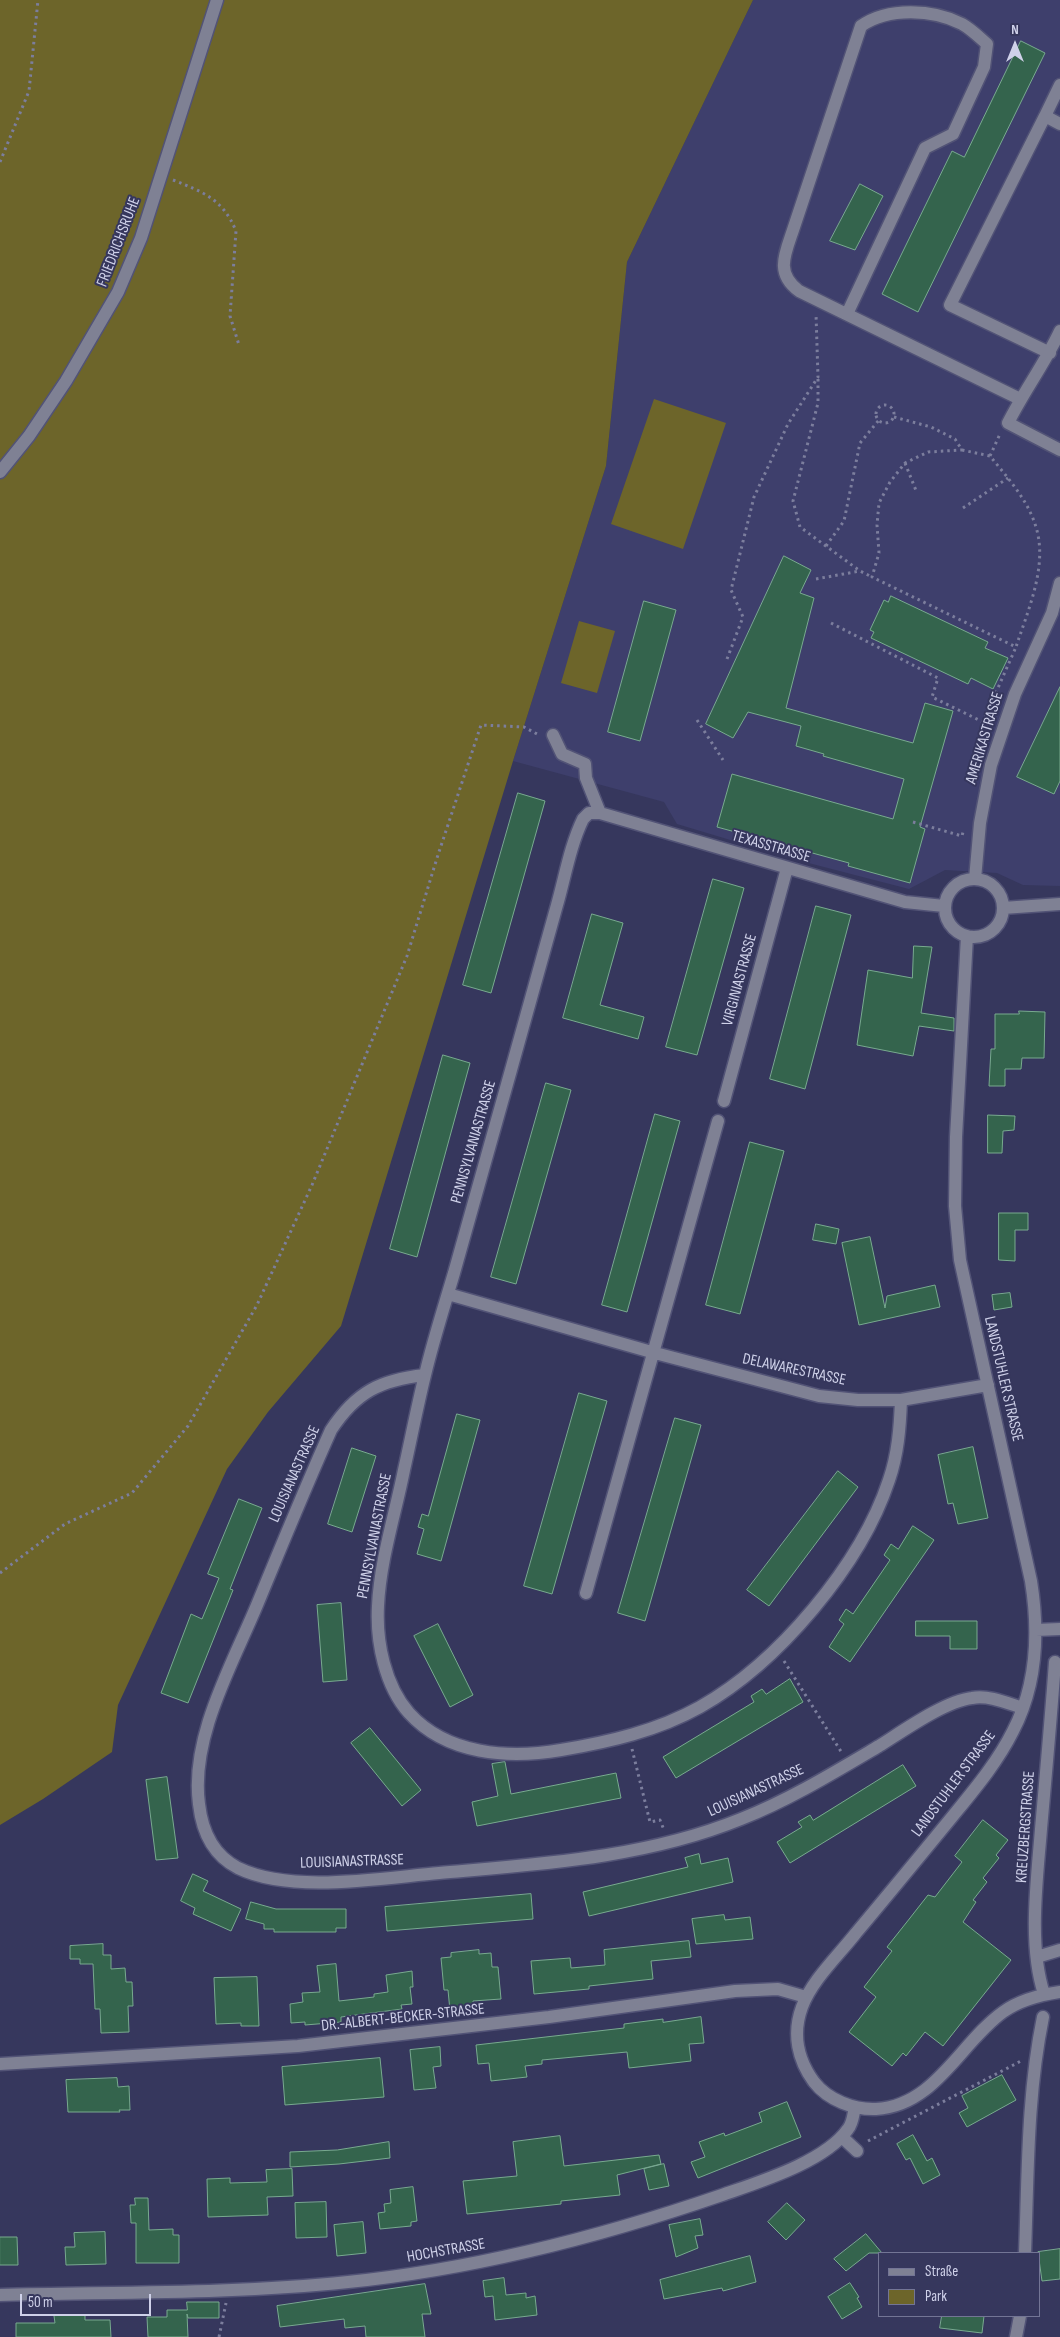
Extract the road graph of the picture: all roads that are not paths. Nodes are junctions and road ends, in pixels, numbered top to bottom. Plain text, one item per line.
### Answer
1 (218, 0) edge
2 (1060, 85) edge
3 (1044, 116) junction
4 (1060, 124) edge
5 (847, 314) junction
6 (1060, 331) edge
7 (1050, 353) junction
8 (1020, 399) junction
9 (1060, 450) edge
10 (0, 472) edge
11 (1060, 583) edge
12 (1056, 608) edge
13 (553, 735) road end
14 (595, 813) junction
15 (787, 868) junction
16 (975, 878) junction
17 (1060, 904) edge
18 (944, 906) junction
19 (1003, 908) junction
20 (967, 936) junction
21 (721, 1095) dead end
22 (718, 1120) dead end
23 (448, 1294) junction
24 (655, 1353) junction
25 (425, 1375) junction
26 (988, 1385) junction
27 (901, 1400) junction
28 (586, 1593) dead end
29 (1060, 1629) edge
30 (1036, 1630) junction
31 (1055, 1662) dead end
32 (1023, 1708) junction
33 (1060, 1950) edge
34 (1036, 1957) junction
35 (1060, 1992) edge
36 (1044, 1994) junction
37 (806, 1997) junction
38 (1043, 2017) dead end
39 (0, 2064) edge
40 (855, 2108) junction
41 (842, 2137) junction
42 (856, 2150) road end
43 (1025, 2252) edge
44 (0, 2295) edge
45 (1020, 2317) edge
46 (1016, 2337) edge

1 - 10 street, FRIEDRICHSRUHE
2 - 3 street
3 - 4 street
3 - 7 street
5 - 5 street
5 - 8 street
6 - 7 street
7 - 8 street
8 - 9 street
11 - 12 street, AMERIKASTRASSE
12 - 16 street, AMERIKASTRASSE
13 - 14 street
14 - 15 street, TEXASSTRASSE
14 - 23 street, PENNSYLVANIASTRASSE
15 - 18 street, TEXASSTRASSE
15 - 21 street, VIRGINIASTRASSE
16 - 18 street
16 - 19 street
17 - 19 street
18 - 20 street
19 - 20 street
20 - 26 street, LANDSTUHLER STRASSE
22 - 24 street
23 - 24 street, DELAWARESTRASSE
23 - 25 street, PENNSYLVANIASTRASSE
24 - 27 street, DELAWARESTRASSE
24 - 28 street
25 - 27 street, PENNSYLVANIASTRASSE
25 - 32 street, LOUISIANASTRASSE
26 - 27 street, DELAWARESTRASSE
26 - 30 street, LANDSTUHLER STRASSE
29 - 30 street
30 - 32 street, LANDSTUHLER STRASSE
31 - 34 street, KREUZBERGSTRASSE
32 - 37 street, LANDSTUHLER STRASSE
33 - 34 street
34 - 36 street, KREUZBERGSTRASSE
35 - 36 street, LANDSTUHLER STRASSE
36 - 40 street, LANDSTUHLER STRASSE
37 - 39 street, DR.-ALBERT-BECKER-STRASSE
37 - 40 street, LANDSTUHLER STRASSE
38 - 43 street
40 - 41 street, HOCHSTRASSE
41 - 42 street
41 - 44 street, HOCHSTRASSE
45 - 46 street

